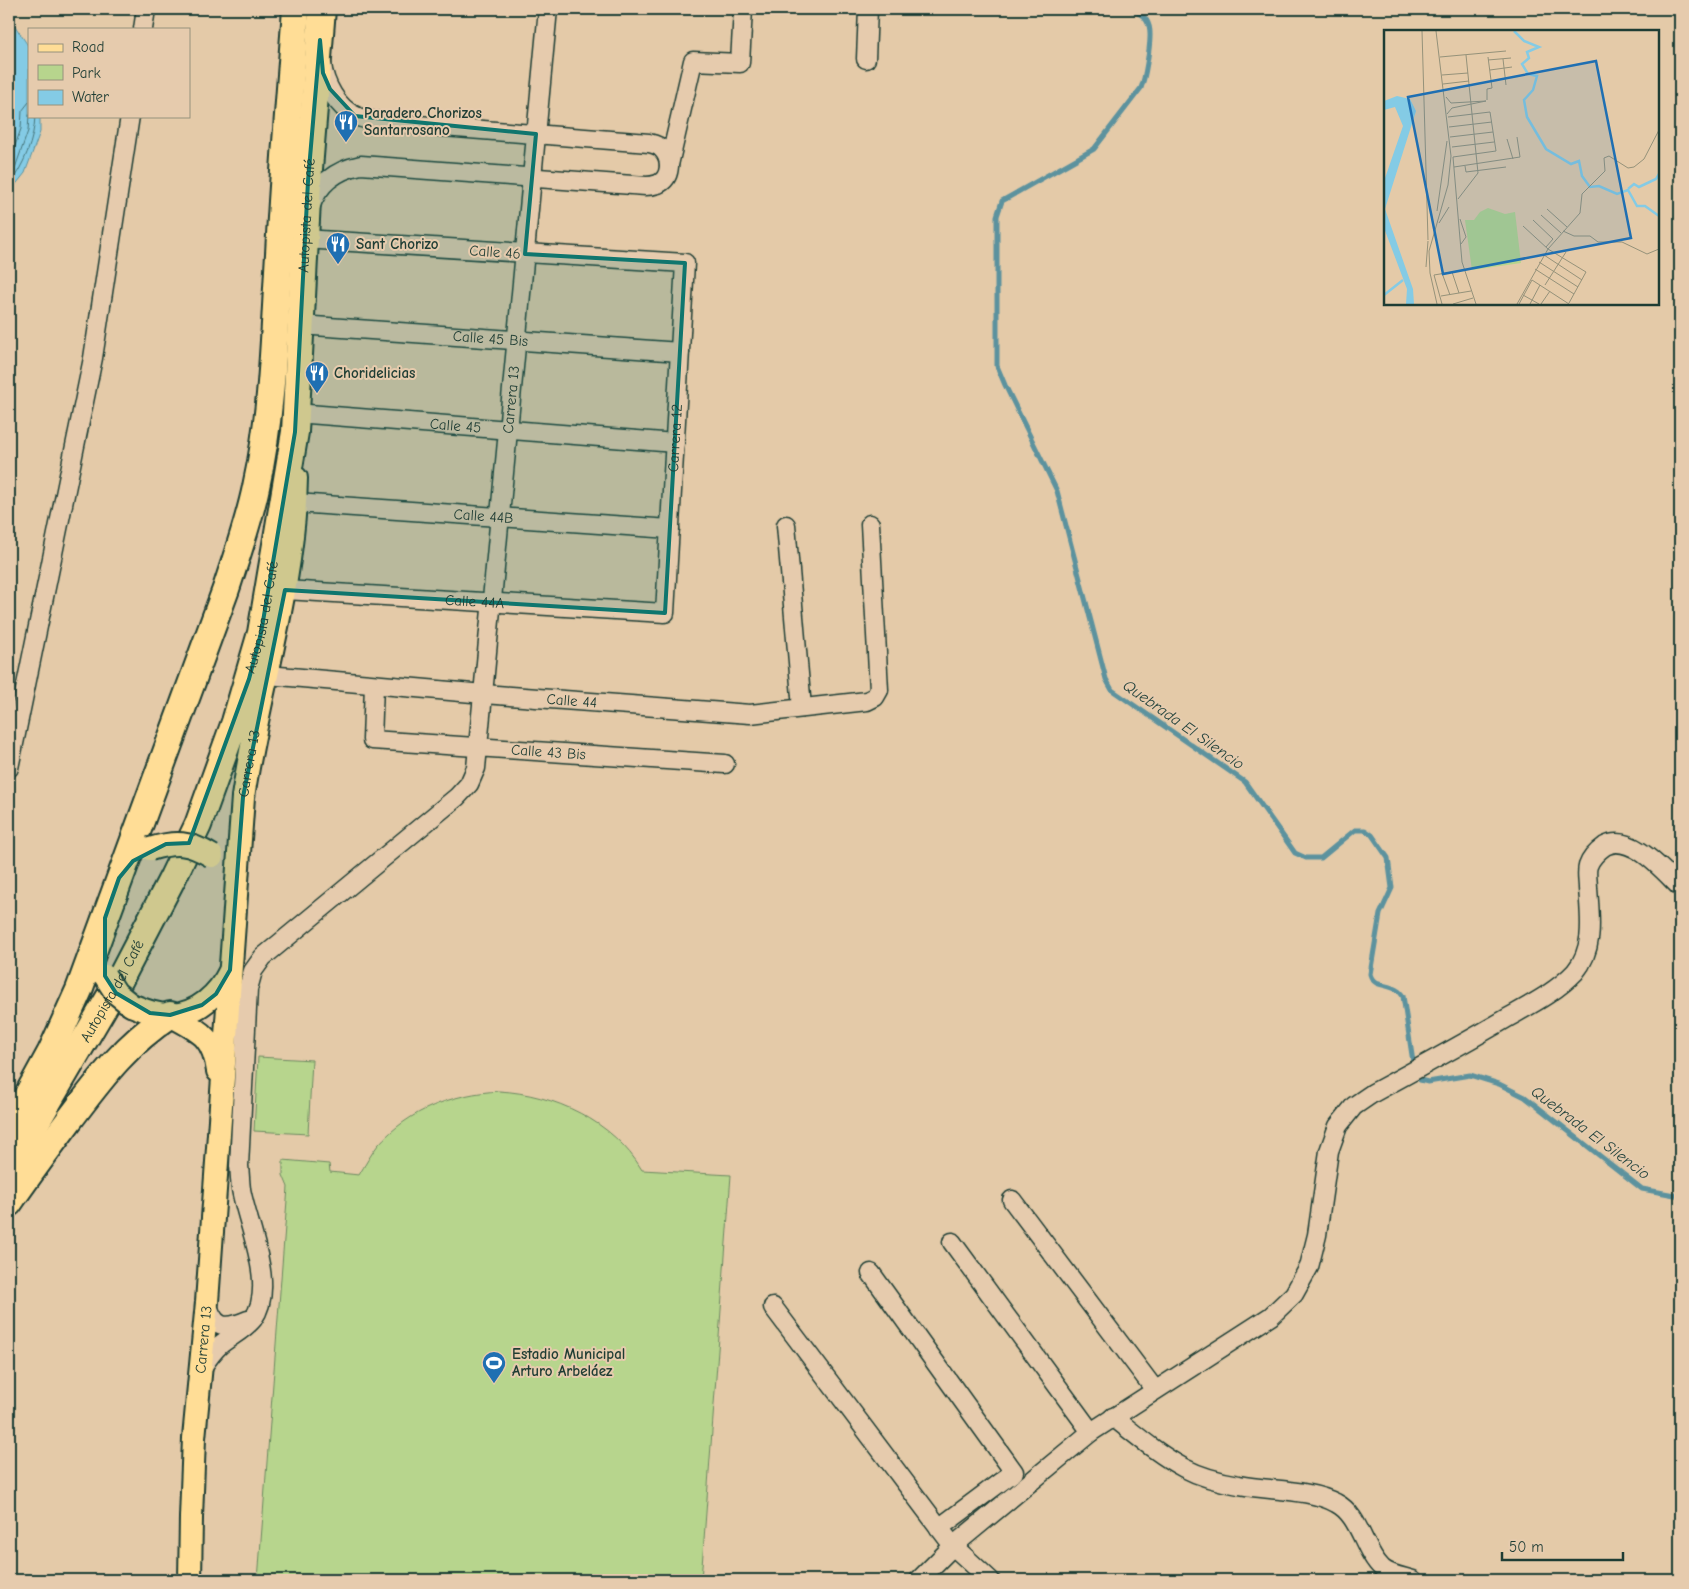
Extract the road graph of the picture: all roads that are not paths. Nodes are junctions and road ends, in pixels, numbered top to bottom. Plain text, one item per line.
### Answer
1 (146, 9) edge
2 (296, 9) edge
3 (322, 9) edge
4 (548, 9) edge
5 (743, 9) edge
6 (868, 9) edge
7 (143, 28) edge
8 (320, 40) junction
9 (866, 59) dead end
10 (130, 118) edge
11 (536, 134) junction
12 (669, 165) junction
13 (532, 178) junction
14 (305, 232) junction
15 (525, 254) junction
16 (685, 263) joint
17 (300, 325) junction
18 (516, 340) junction
19 (680, 352) junction
20 (295, 422) junction
21 (508, 430) junction
22 (675, 443) junction
23 (296, 504) junction
24 (500, 518) junction
25 (870, 524) dead end
26 (786, 525) dead end
27 (670, 529) junction
28 (285, 590) junction
29 (492, 602) junction
30 (665, 613) joint
31 (268, 675) junction
32 (374, 685) junction
33 (484, 694) junction
34 (802, 708) junction
35 (479, 746) junction
36 (725, 764) dead end
37 (9, 768) edge
38 (119, 878) junction
39 (1680, 887) edge
40 (235, 899) junction
41 (105, 918) junction
42 (230, 970) junction
43 (170, 1015) junction
44 (222, 1099) junction
45 (9, 1129) edge
46 (9, 1173) edge
47 (1012, 1200) dead end
48 (9, 1202) edge
49 (952, 1242) dead end
50 (871, 1273) dead end
51 (207, 1302) junction
52 (773, 1307) dead end
53 (253, 1318) junction
54 (201, 1369) junction
55 (1155, 1390) junction
56 (1113, 1416) junction
57 (1091, 1432) junction
58 (939, 1528) junction
59 (953, 1546) junction
60 (190, 1580) edge
61 (919, 1580) edge
62 (990, 1580) edge
63 (1413, 1580) edge

1 - 7 street
2 - 38 highway, Autopista del Café
3 - 8 highway, Autopista del Café
4 - 11 street, Carrera 13
5 - 12 street
6 - 9 street
8 - 11 street
8 - 14 highway, Autopista del Café
10 - 37 street
11 - 12 street
11 - 13 street, Carrera 13
12 - 13 street
13 - 14 street
13 - 15 street, Carrera 13
14 - 15 street, Calle 46
14 - 17 highway, Autopista del Café
15 - 16 street, Calle 46
15 - 18 street, Carrera 13
16 - 19 street, Carrera 12
17 - 18 street, Calle 45 Bis
17 - 20 highway, Autopista del Café
18 - 19 street, Calle 45 Bis
18 - 21 street, Carrera 13
19 - 22 street, Carrera 12
20 - 21 street, Calle 45
20 - 23 main road, Carrera 13
20 - 46 highway, Autopista del Café
21 - 22 street, Calle 45
21 - 24 street, Carrera 13
22 - 27 street, Carrera 12
23 - 24 street, Calle 44B
23 - 28 main road, Carrera 13
24 - 27 street, Calle 44B
24 - 29 street, Carrera 13
25 - 34 street, Calle 44
26 - 34 street
27 - 30 street, Carrera 12
28 - 29 street, Calle 44A
28 - 31 main road, Carrera 13
29 - 30 street, Calle 44A
29 - 33 street, Carrera 13
31 - 32 street, Calle 44
31 - 40 main road, Carrera 13
32 - 33 street, Calle 44
32 - 35 street, Calle 43 Bis
33 - 34 street, Calle 44
33 - 35 street, Carrera 13
35 - 36 street, Calle 43 Bis
35 - 53 street, Carrera 13
38 - 40 main road, bridge
38 - 41 highway, Autopista del Café
39 - 55 street
40 - 42 main road, Carrera 13
41 - 43 main road, bridge
41 - 45 highway, Autopista del Café
42 - 43 main road
42 - 44 main road, Carrera 13
43 - 44 main road, Carrera 13
43 - 48 highway
44 - 51 main road, Carrera 13
47 - 55 street
49 - 57 street
50 - 58 street
51 - 53 street
51 - 54 main road, Carrera 13
52 - 58 street
53 - 54 street
54 - 60 main road, Carrera 13
55 - 56 street
56 - 57 street
56 - 63 street
57 - 59 street
58 - 59 street
59 - 61 street
59 - 62 street

